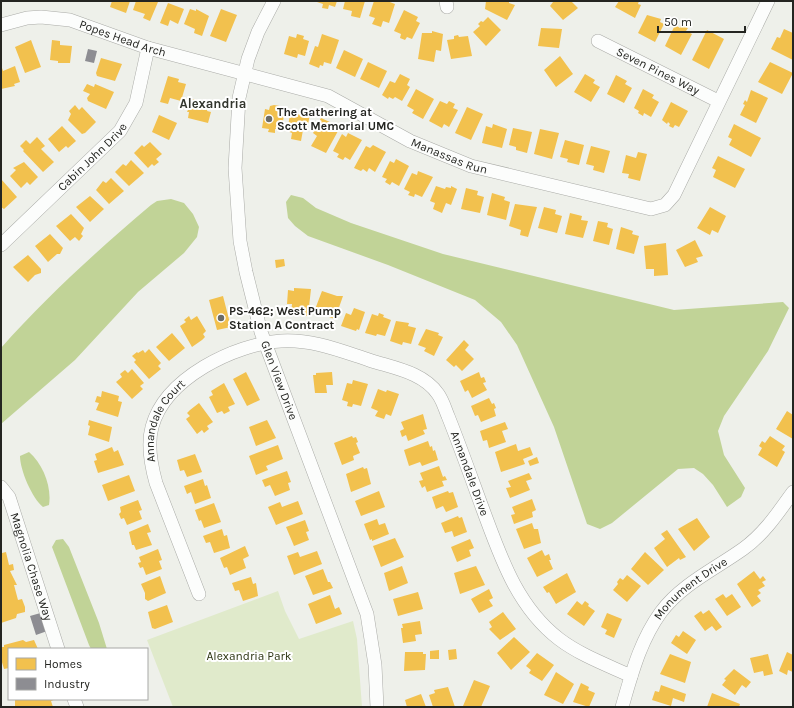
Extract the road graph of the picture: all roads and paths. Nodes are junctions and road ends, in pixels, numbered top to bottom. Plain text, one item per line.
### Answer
1 (274, 1) edge
2 (768, 1) edge
3 (1, 25) edge
4 (598, 41) dead end
5 (148, 48) junction
6 (244, 72) junction
7 (718, 100) junction
8 (1, 245) edge
9 (265, 343) junction
10 (1, 487) edge
11 (793, 492) edge
12 (199, 594) dead end
13 (58, 648) edge
14 (631, 676) junction
15 (377, 707) edge
16 (622, 707) edge

1 - 6 street, Glen View Drive
2 - 7 street, Manassas Run
3 - 5 street, Popes Head Arch
4 - 7 street, Seven Pines Way
5 - 6 street, Popes Head Arch
5 - 8 street, Cabin John Drive
6 - 7 street, Manassas Run
6 - 9 street, Glen View Drive
9 - 12 street, Annandale Court
9 - 14 street, Annandale Drive
9 - 15 street, Glen View Drive
10 - 13 street, Magnolia Chase Way
11 - 14 street, Monument Drive
14 - 16 street, Monument Drive

